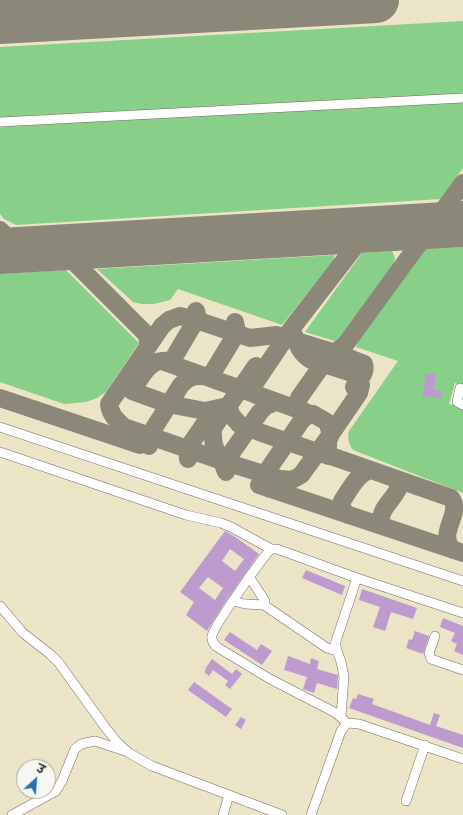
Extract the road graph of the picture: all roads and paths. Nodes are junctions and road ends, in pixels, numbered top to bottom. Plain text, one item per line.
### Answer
1 (463, 98) edge
2 (0, 122) edge
3 (460, 388) dead end
4 (463, 404) edge
5 (0, 427) edge
6 (0, 452) edge
7 (271, 549) junction
8 (250, 578) junction
9 (357, 578) junction
10 (463, 581) edge
11 (233, 601) junction
12 (264, 605) junction
13 (0, 606) edge
14 (463, 613) edge
15 (435, 636) dead end
16 (337, 651) junction
17 (463, 670) edge
18 (344, 720) junction
19 (425, 745) junction
20 (129, 753) junction
21 (463, 758) edge
22 (229, 795) junction
23 (406, 801) dead end
24 (23, 812) edge
25 (12, 815) edge
26 (223, 815) edge
27 (282, 815) edge
28 (311, 815) edge

1 - 2 lane
3 - 4 lane
5 - 10 lane
6 - 7 lane
7 - 8 lane
7 - 9 lane
8 - 11 lane
8 - 12 lane
9 - 14 lane
9 - 16 lane
11 - 12 lane
11 - 18 lane
12 - 16 lane
13 - 20 lane
15 - 17 lane
16 - 18 lane
18 - 19 lane
18 - 28 lane
19 - 21 lane
19 - 23 lane
20 - 22 lane
20 - 24 lane
22 - 26 lane
22 - 27 lane
24 - 25 lane

